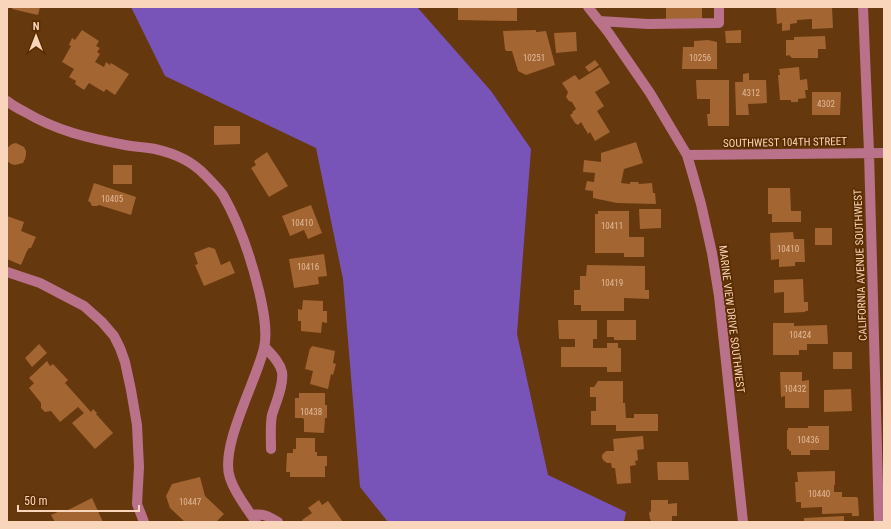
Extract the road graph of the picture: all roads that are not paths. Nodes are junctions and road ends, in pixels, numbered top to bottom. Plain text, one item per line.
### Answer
1 (588, 7) edge
2 (719, 7) edge
3 (863, 7) edge
4 (599, 21) junction
5 (7, 101) edge
6 (869, 152) junction
7 (884, 153) edge
8 (686, 155) junction
9 (7, 272) edge
10 (265, 347) junction
11 (271, 449) dead end
12 (253, 518) edge
13 (144, 522) edge
14 (278, 522) edge
15 (743, 522) edge
16 (879, 522) edge

1 - 4 street, MARINE VIEW DRIVE SOUTHWEST
2 - 4 street
3 - 6 street, CALIFORNIA AVENUE SOUTHWEST
4 - 8 street, MARINE VIEW DRIVE SOUTHWEST
5 - 10 street
6 - 7 street, SOUTHWEST 104TH STREET
6 - 8 street, SOUTHWEST 104TH STREET
6 - 16 street, CALIFORNIA AVENUE SOUTHWEST
8 - 15 street, MARINE VIEW DRIVE SOUTHWEST
9 - 13 street
10 - 11 street
10 - 12 street
12 - 14 street

